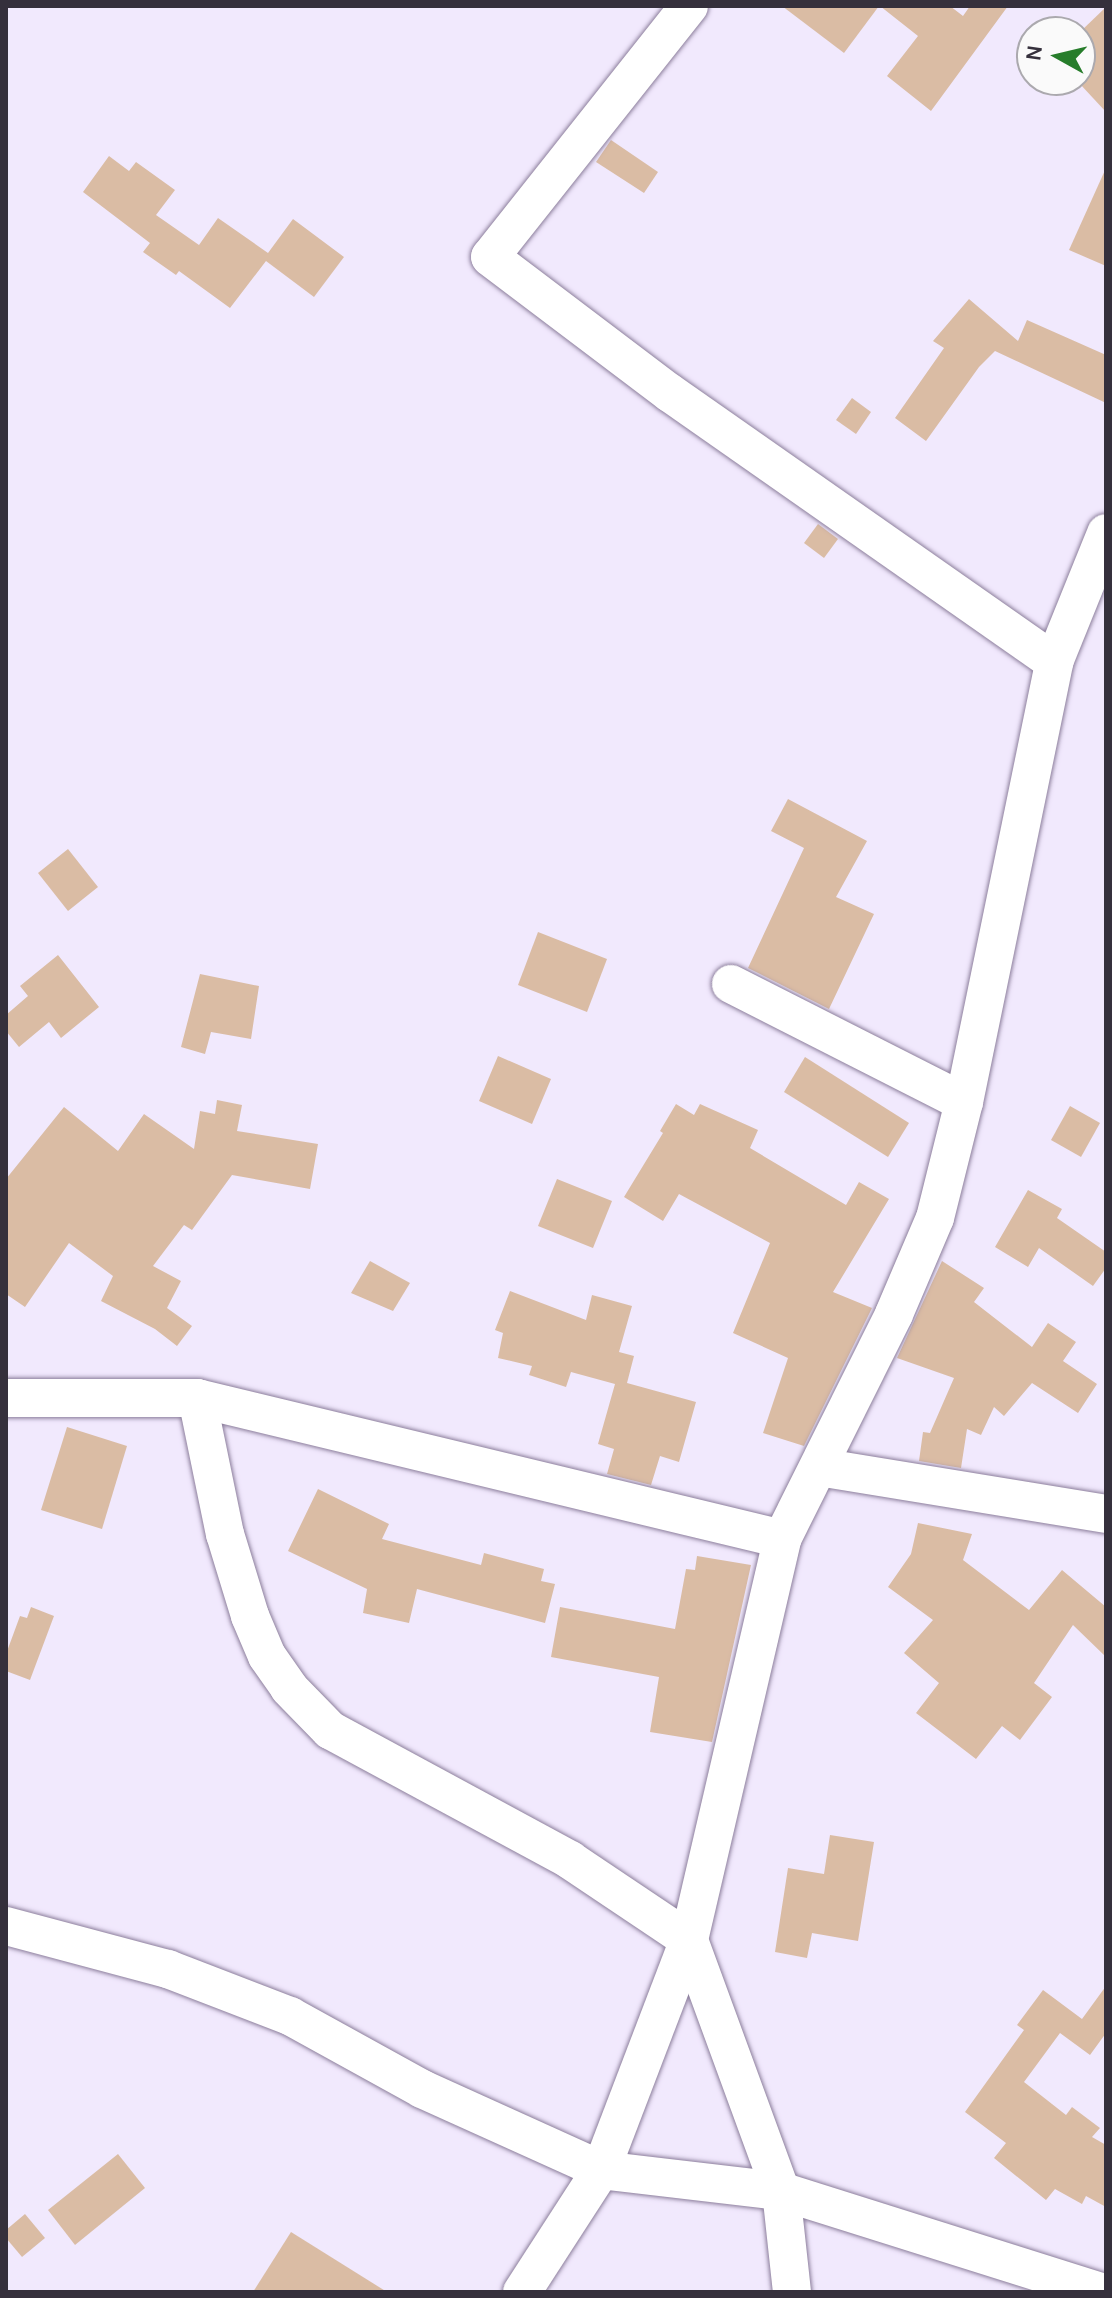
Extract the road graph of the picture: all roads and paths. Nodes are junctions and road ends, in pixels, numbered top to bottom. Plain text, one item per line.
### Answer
1 (689, 6) edge
2 (1106, 533) edge
3 (1054, 662) junction
4 (731, 984) dead end
5 (964, 1102) junction
6 (6, 1398) edge
7 (197, 1398) junction
8 (819, 1467) junction
9 (1106, 1514) edge
10 (782, 1539) junction
11 (6, 1926) edge
12 (689, 1940) junction
13 (601, 2170) junction
14 (781, 2191) junction
15 (522, 2292) edge
16 (792, 2292) edge
17 (1101, 2292) edge

1 - 3 street
2 - 3 street
3 - 5 street
4 - 5 street
5 - 8 street
6 - 7 street
7 - 10 street
7 - 12 street
8 - 9 street
8 - 10 street
10 - 12 street
11 - 13 street
12 - 13 street
12 - 14 street
13 - 14 street
13 - 15 street
14 - 16 street
14 - 17 street

